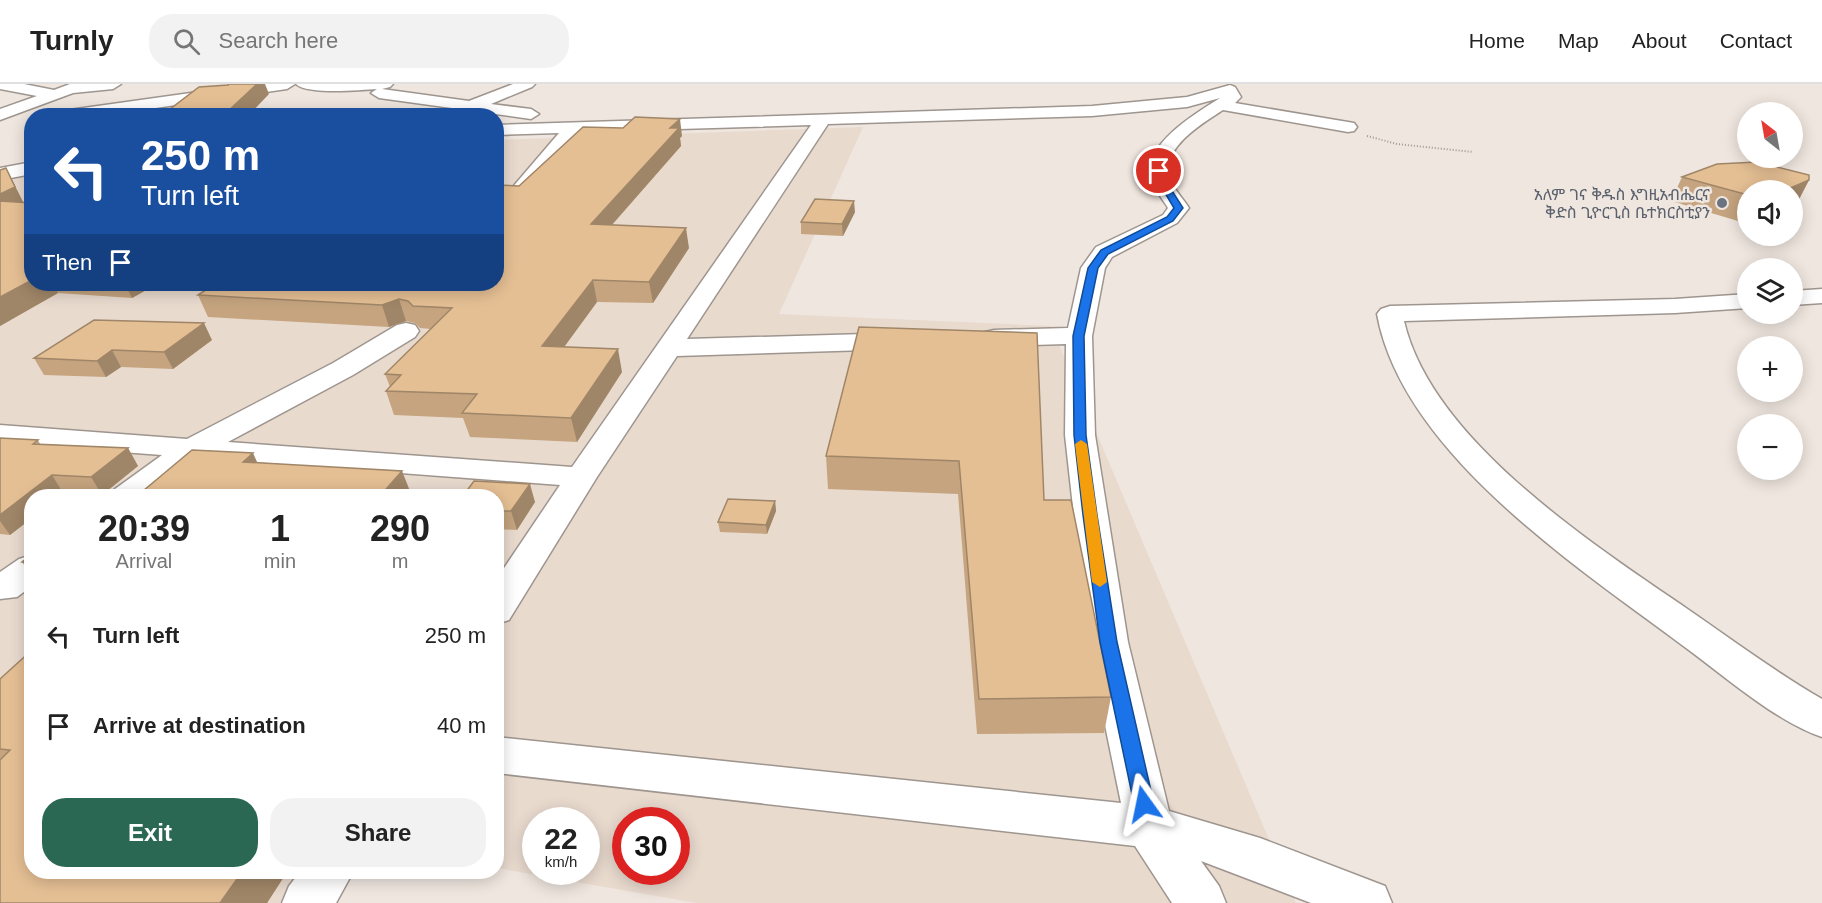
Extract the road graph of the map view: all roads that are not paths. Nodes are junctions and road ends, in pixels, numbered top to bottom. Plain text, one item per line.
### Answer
1 (0, 84) edge
2 (113, 84) edge
3 (287, 84) edge
4 (304, 84) edge
5 (527, 84) edge
6 (383, 87) edge
7 (1163, 88) dead end
8 (70, 89) edge
9 (1233, 93) edge
10 (1187, 102) junction
11 (471, 106) junction
12 (118, 108) edge
13 (368, 108) dead end
14 (488, 108) edge
15 (504, 110) edge
16 (0, 115) edge
17 (822, 120) junction
18 (24, 121) edge
19 (0, 124) edge
20 (581, 127) junction
21 (1348, 127) road end
22 (504, 130) edge
23 (24, 170) edge
24 (0, 174) edge
25 (504, 196) edge
26 (1822, 296) edge
27 (1803, 297) edge
28 (1737, 302) edge
29 (406, 331) dead end
30 (1079, 336) junction
31 (973, 339) edge
32 (926, 340) edge
33 (668, 348) junction
34 (0, 435) edge
35 (194, 447) junction
36 (581, 477) junction
37 (137, 489) edge
38 (504, 598) edge
39 (1822, 720) edge
40 (504, 756) edge
41 (1149, 827) junction
42 (323, 879) edge
43 (307, 903) edge
44 (1201, 903) edge
45 (1367, 903) edge

1 - 8 street
2 - 8 street
3 - 12 street
4 - 6 street
5 - 11 street
6 - 11 street
6 - 13 street
7 - 10 street
8 - 16 street
9 - 10 street
9 - 21 street
9 - 30 street
10 - 17 street
11 - 14 street
15 - 20 street
17 - 20 street
17 - 33 street
18 - 19 street
20 - 22 street
20 - 25 street
23 - 24 street
26 - 27 street
28 - 39 street
29 - 35 street
30 - 31 street
30 - 41 street
32 - 33 street
33 - 36 street
34 - 35 street
35 - 36 street
35 - 37 street
36 - 38 street
40 - 41 street
41 - 44 street
41 - 45 street
42 - 43 street

